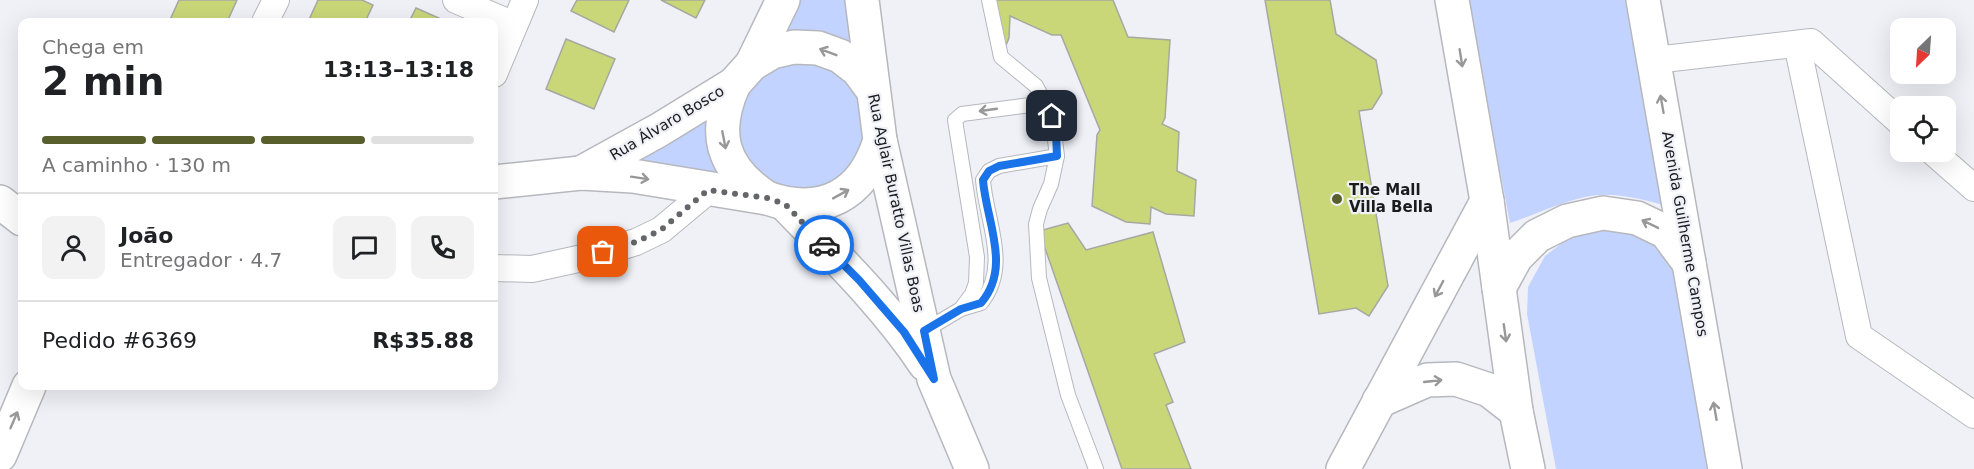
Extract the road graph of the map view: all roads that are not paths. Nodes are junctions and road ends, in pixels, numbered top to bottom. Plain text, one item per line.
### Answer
1 (276, 0) edge
2 (456, 0) edge
3 (525, 0) edge
4 (783, 0) edge
5 (862, 0) edge
6 (989, 0) edge
7 (1452, 0) edge
8 (1643, 0) edge
9 (267, 18) edge
10 (498, 18) edge
11 (498, 18) edge
12 (514, 25) junction
13 (1797, 44) junction
14 (1655, 60) junction
15 (498, 64) edge
16 (743, 74) junction
17 (872, 89) junction
18 (1046, 103) junction
19 (1890, 113) edge
20 (880, 140) junction
21 (1057, 156) junction
22 (1944, 162) edge
23 (581, 173) junction
24 (498, 182) edge
25 (1974, 188) edge
26 (708, 190) junction
27 (776, 201) junction
28 (1487, 201) junction
29 (0, 202) edge
30 (18, 216) edge
31 (1567, 221) junction
32 (1492, 239) junction
33 (1460, 249) junction
34 (996, 254) junction
35 (977, 257) junction
36 (1690, 265) junction
37 (498, 268) edge
38 (1499, 288) junction
39 (961, 309) junction
40 (924, 331) junction
41 (934, 379) junction
42 (27, 390) edge
43 (1379, 401) junction
44 (1516, 411) junction
45 (1974, 414) edge
46 (0, 455) edge
47 (972, 469) edge
48 (1096, 469) edge
49 (1343, 469) edge
50 (1528, 469) edge
51 (1725, 469) edge

1 - 9 street
2 - 11 street
3 - 12 street
4 - 16 main road
5 - 17 main road, Rua Aglair Buratto Villas Boas
6 - 18 lane
7 -> 28 main road
8 - 14 main road, Avenida Guilherme Campos
10 - 12 street
12 - 15 street
13 - 14 street
13 - 19 street
13 - 45 street
36 -> 14 main road, Avenida Guilherme Campos
17 -> 16 main road, Rua Álvaro Bosco
16 - 23 main road, Rua Álvaro Bosco
16 -> 27 main road
17 - 20 main road, Rua Aglair Buratto Villas Boas
18 - 21 lane
18 -> 35 lane
27 -> 20 main road, Rua Álvaro Bosco
20 - 40 main road, Rua Aglair Buratto Villas Boas
21 - 34 lane
21 - 48 lane
22 - 25 street
23 - 24 main road, Rua Álvaro Bosco
23 -> 26 main road, Rua Álvaro Bosco
26 - 27 main road, Rua Álvaro Bosco
26 - 37 street
27 - 41 main road
28 - 32 main road
28 - 33 main road
29 - 30 main road
31 - 32 main road
36 -> 31 main road
31 - 38 main road
32 - 33 main road
32 - 38 main road
33 -> 43 main road
34 - 35 lane
34 - 39 lane
35 - 39 lane
51 -> 36 main road, Avenida Guilherme Campos
38 -> 44 main road
39 - 40 lane
40 - 41 main road, Rua Aglair Buratto Villas Boas
41 - 47 main road, Rua Aglair Buratto Villas Boas
46 -> 42 main road
43 -> 44 main road
43 - 49 main road
44 - 50 main road

